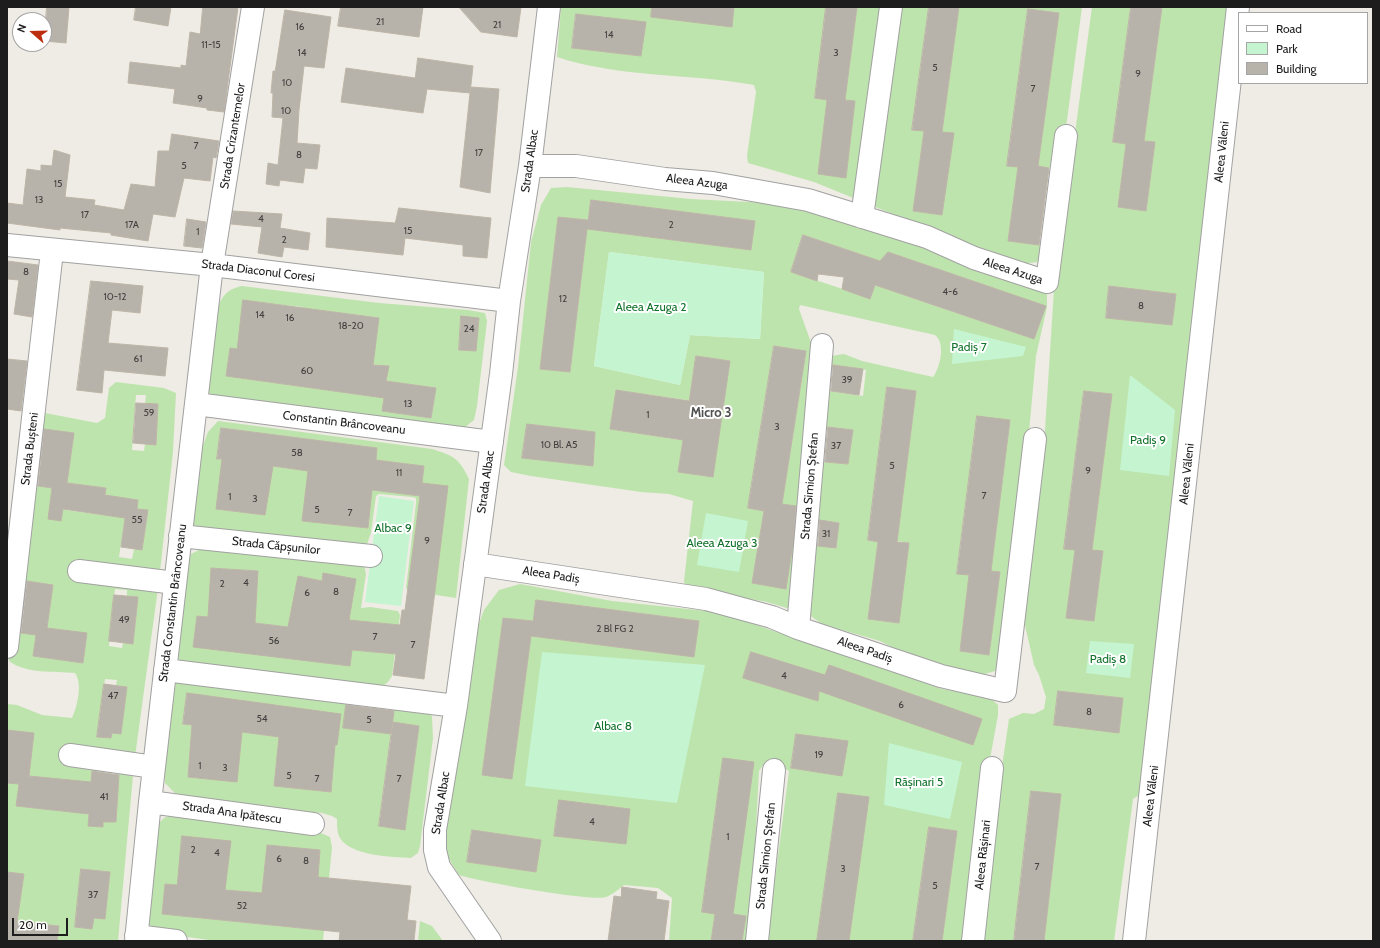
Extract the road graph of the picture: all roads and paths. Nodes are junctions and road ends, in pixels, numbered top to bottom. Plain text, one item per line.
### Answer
1 (253, 7) edge
2 (549, 7) edge
3 (891, 7) edge
4 (1238, 7) edge
5 (1066, 136) dead end
6 (530, 166) junction
7 (862, 216) junction
8 (7, 245) edge
9 (52, 251) junction
10 (212, 266) junction
11 (509, 301) junction
12 (822, 344) dead end
13 (196, 404) junction
14 (1035, 439) dead end
15 (492, 442) junction
16 (180, 536) junction
17 (371, 556) dead end
18 (476, 564) junction
19 (79, 571) dead end
20 (175, 583) junction
21 (798, 628) junction
22 (7, 647) edge
23 (165, 670) junction
24 (446, 705) junction
25 (70, 755) dead end
26 (154, 767) junction
27 (992, 768) dead end
28 (774, 770) dead end
29 (150, 802) junction
30 (313, 824) dead end
31 (136, 939) edge
32 (176, 941) edge
33 (490, 941) edge
34 (757, 941) edge
35 (973, 941) edge
36 (1134, 941) edge

1 - 10 street, Strada Crizantemelor
2 - 6 street, Strada Albac
3 - 7 street
4 - 36 street, Aleea Văleni
5 - 7 street, Aleea Azuga
6 - 7 street, Aleea Azuga
6 - 11 street, Strada Albac
8 - 9 street, Strada Diaconul Coresi
9 - 10 street, Strada Diaconul Coresi
9 - 22 street, Strada Bușteni
10 - 11 street, Strada Diaconul Coresi
10 - 13 street, Strada Constantin Brâncoveanu
11 - 15 street, Strada Albac
12 - 21 street, Strada Simion Ștefan
13 - 15 street, Constantin Brâncoveanu
13 - 16 street, Strada Constantin Brâncoveanu
14 - 21 street, Aleea Padiș
15 - 18 street, Strada Albac
16 - 17 street, Strada Căpșunilor
16 - 20 street, Strada Constantin Brâncoveanu
18 - 21 street, Aleea Padiș
18 - 24 street, Strada Albac
19 - 20 street
20 - 23 street, Strada Constantin Brâncoveanu
23 - 24 street
23 - 26 street, Strada Constantin Brâncoveanu
24 - 33 street, Strada Albac
25 - 26 street
26 - 29 street, Strada Constantin Brâncoveanu
27 - 35 street, Aleea Rășinari
28 - 34 street, Strada Simion Ștefan
29 - 30 street, Strada Ana Ipătescu
29 - 31 street, Strada Constantin Brâncoveanu
31 - 32 street

